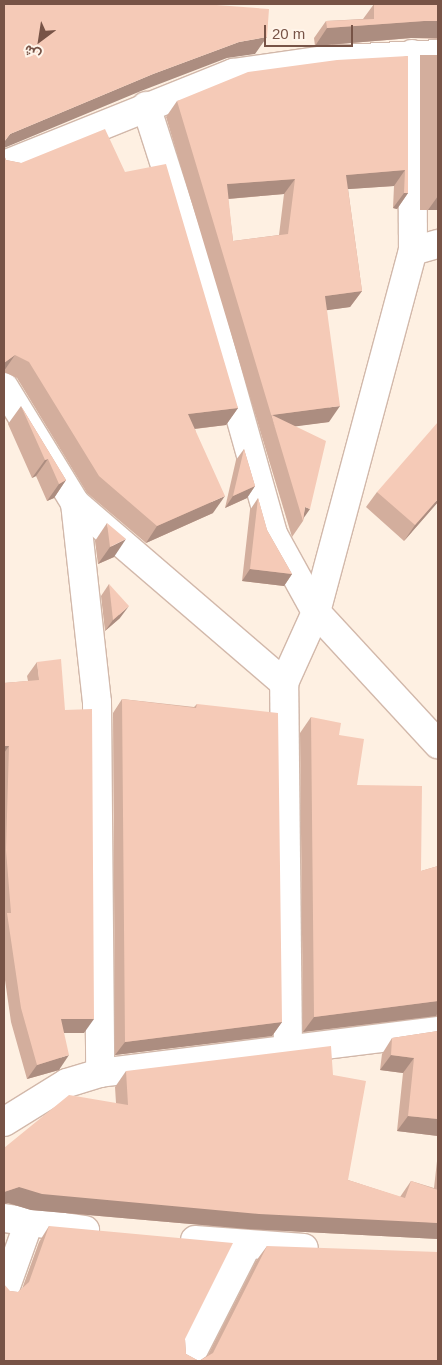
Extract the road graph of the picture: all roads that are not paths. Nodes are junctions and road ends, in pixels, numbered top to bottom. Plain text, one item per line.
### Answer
1 (425, 54) edge
2 (146, 106) junction
3 (4, 166) edge
4 (425, 247) edge
5 (4, 387) edge
6 (75, 503) junction
7 (316, 612) junction
8 (284, 684) junction
9 (438, 744) edge
10 (438, 1031) edge
11 (288, 1051) junction
12 (100, 1073) junction
13 (4, 1122) edge
14 (16, 1222) edge
15 (108, 1232) edge
16 (167, 1238) edge
17 (247, 1245) junction
18 (333, 1249) edge
19 (4, 1292) edge
20 (188, 1361) edge

1 - 2 street
1 - 4 street
2 - 3 street
2 - 7 street
4 - 7 street
5 - 6 street
6 - 8 street
6 - 12 street
7 - 8 street
7 - 9 street
8 - 11 street
10 - 11 street
11 - 12 street
12 - 13 street
14 - 15 street
14 - 19 street
16 - 17 street
17 - 18 street
17 - 20 street

